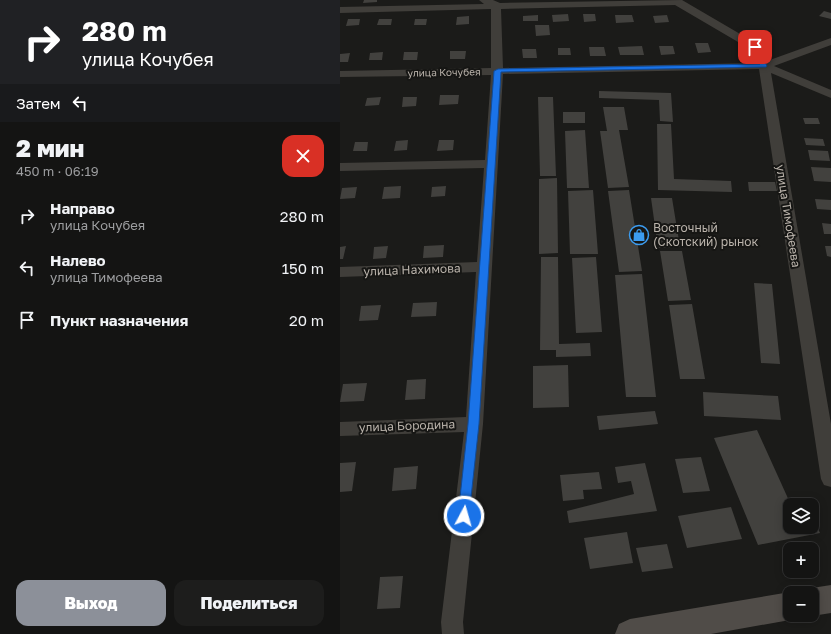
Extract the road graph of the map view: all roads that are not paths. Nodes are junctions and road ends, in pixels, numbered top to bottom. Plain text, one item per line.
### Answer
1 (676, 1) edge
2 (490, 3) edge
3 (340, 10) edge
4 (831, 41) edge
5 (764, 66) junction
6 (498, 71) junction
7 (340, 74) edge
8 (831, 94) edge
9 (492, 164) junction
10 (340, 167) edge
11 (484, 267) junction
12 (340, 272) edge
13 (474, 424) junction
14 (340, 429) edge
15 (831, 479) edge
16 (831, 599) edge
17 (819, 601) edge
18 (783, 607) edge
19 (453, 634) edge
20 (630, 634) edge

1 - 2 street
1 - 5 street, улица Тимофеева
2 - 3 street
2 - 6 street
4 - 5 street
5 - 6 street, улица Кочубея
5 - 8 street, улица Кочубея
5 - 15 street, улица Тимофеева
6 - 7 street, улица Кочубея
6 - 9 street
9 - 10 street
9 - 11 street
11 - 12 street, улица Нахимова
11 - 13 street
13 - 14 street, улица Бородина
13 - 19 street
16 - 17 main road
18 - 20 main road

